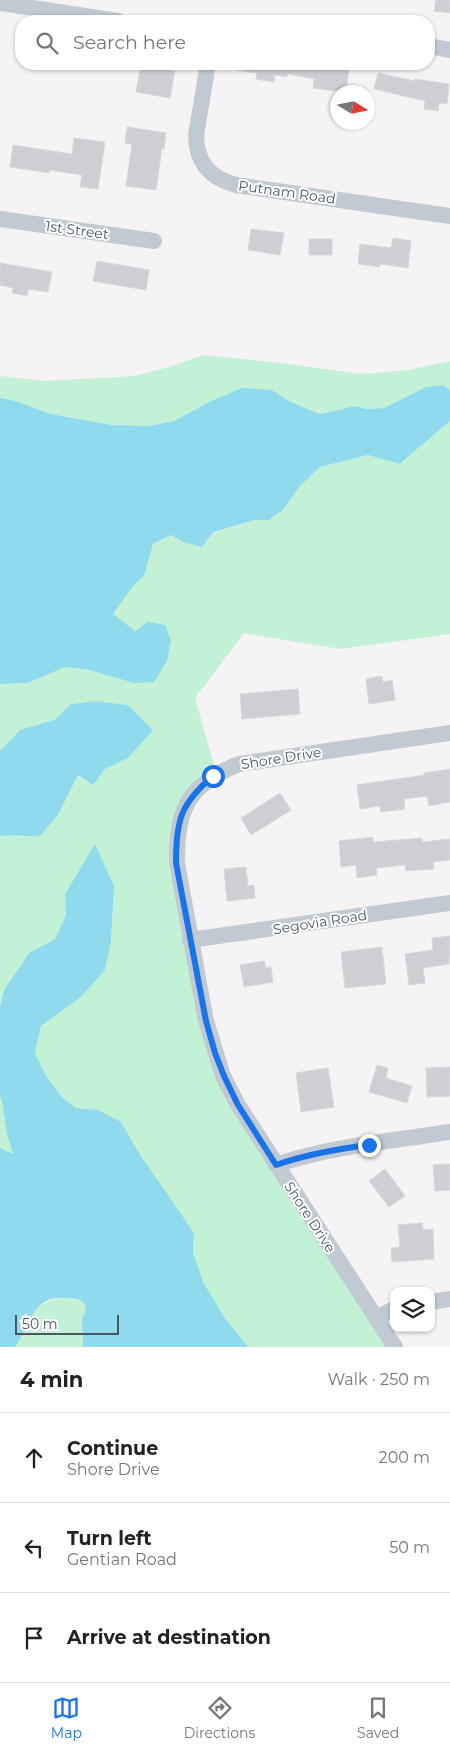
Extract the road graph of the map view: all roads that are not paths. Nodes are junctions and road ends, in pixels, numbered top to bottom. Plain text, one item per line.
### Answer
1 (0, 3) edge
2 (79, 15) edge
3 (435, 47) edge
4 (450, 50) edge
5 (207, 70) edge
6 (450, 216) edge
7 (0, 219) edge
8 (154, 241) dead end
9 (450, 733) edge
10 (450, 903) edge
11 (190, 940) junction
12 (450, 1132) edge
13 (276, 1165) junction
14 (450, 1299) edge
15 (435, 1301) edge
16 (390, 1311) edge
17 (376, 1318) junction
18 (395, 1347) edge

1 - 2 street
3 - 4 street
5 - 6 street, Putnam Road
7 - 8 street, 1st Street
9 - 11 street, Shore Drive
10 - 11 street, Segovia Road
11 - 13 street, Shore Drive
12 - 13 street
13 - 17 street, Shore Drive
14 - 15 street
16 - 17 street
17 - 18 street, Shore Drive

